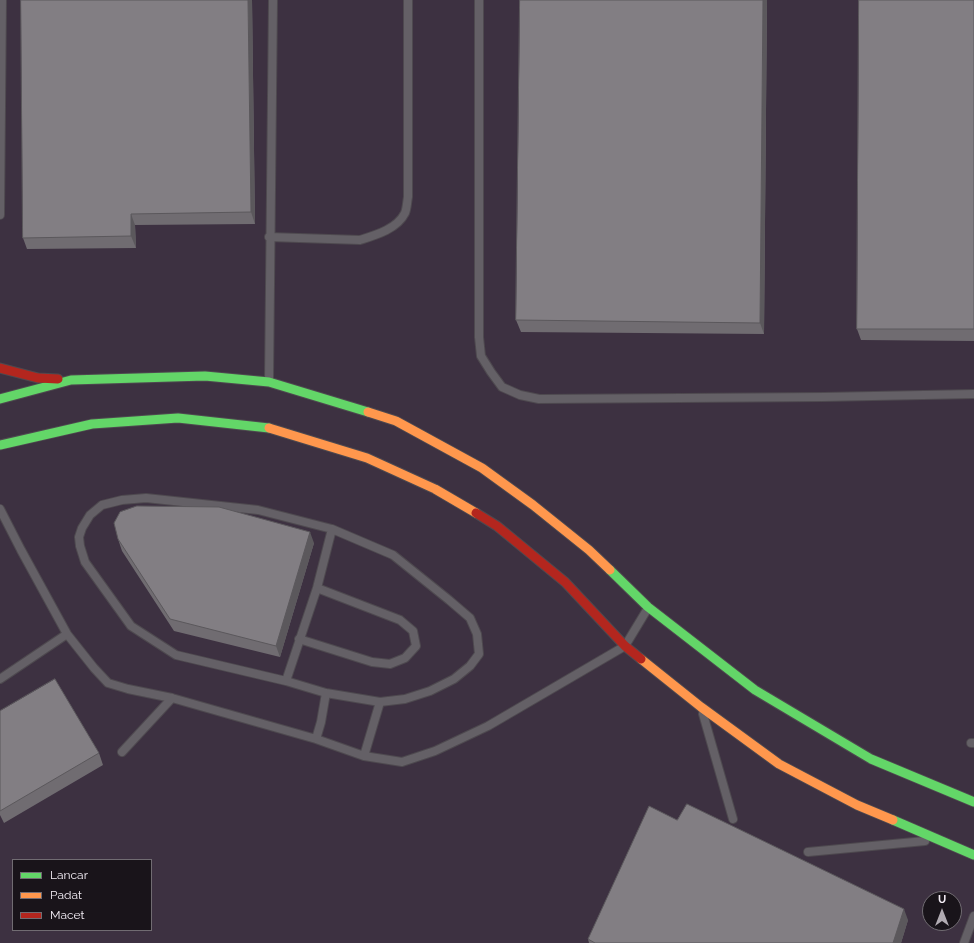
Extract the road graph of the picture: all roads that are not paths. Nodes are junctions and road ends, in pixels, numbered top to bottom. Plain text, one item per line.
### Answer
1 (2, 0) edge
2 (273, 0) edge
3 (408, 0) edge
4 (479, 0) edge
5 (0, 215) edge
6 (270, 237) junction
7 (0, 368) edge
8 (71, 380) junction
9 (268, 382) junction
10 (974, 394) edge
11 (0, 399) edge
12 (0, 445) edge
13 (0, 509) edge
14 (332, 528) junction
15 (317, 588) junction
16 (648, 607) junction
17 (67, 634) junction
18 (299, 639) junction
19 (625, 646) junction
20 (0, 679) edge
21 (286, 681) junction
22 (326, 693) junction
23 (172, 698) junction
24 (380, 702) junction
25 (701, 707) junction
26 (316, 739) junction
27 (122, 752) dead end
28 (364, 756) junction
29 (974, 802) edge
30 (734, 820) dead end
31 (938, 840) junction
32 (808, 852) dead end
33 (974, 855) edge
34 (974, 916) edge
35 (964, 943) edge

1 - 5 lane
2 - 6 lane
3 - 6 lane
4 - 10 lane
6 - 9 lane
7 - 8 street
8 - 9 street
8 - 11 street
9 - 16 street
12 - 19 street
13 - 17 lane
14 - 15 lane
14 - 21 lane
14 - 24 lane
15 - 18 lane
15 - 18 lane
16 - 19 lane
16 - 29 street
17 - 20 lane
17 - 23 lane
18 - 21 lane
19 - 25 street
19 - 28 lane
21 - 22 lane
22 - 24 lane
22 - 26 lane
23 - 26 lane
23 - 27 lane
24 - 28 lane
25 - 30 lane
25 - 31 street
26 - 28 lane
31 - 32 lane
31 - 33 street
34 - 35 lane

